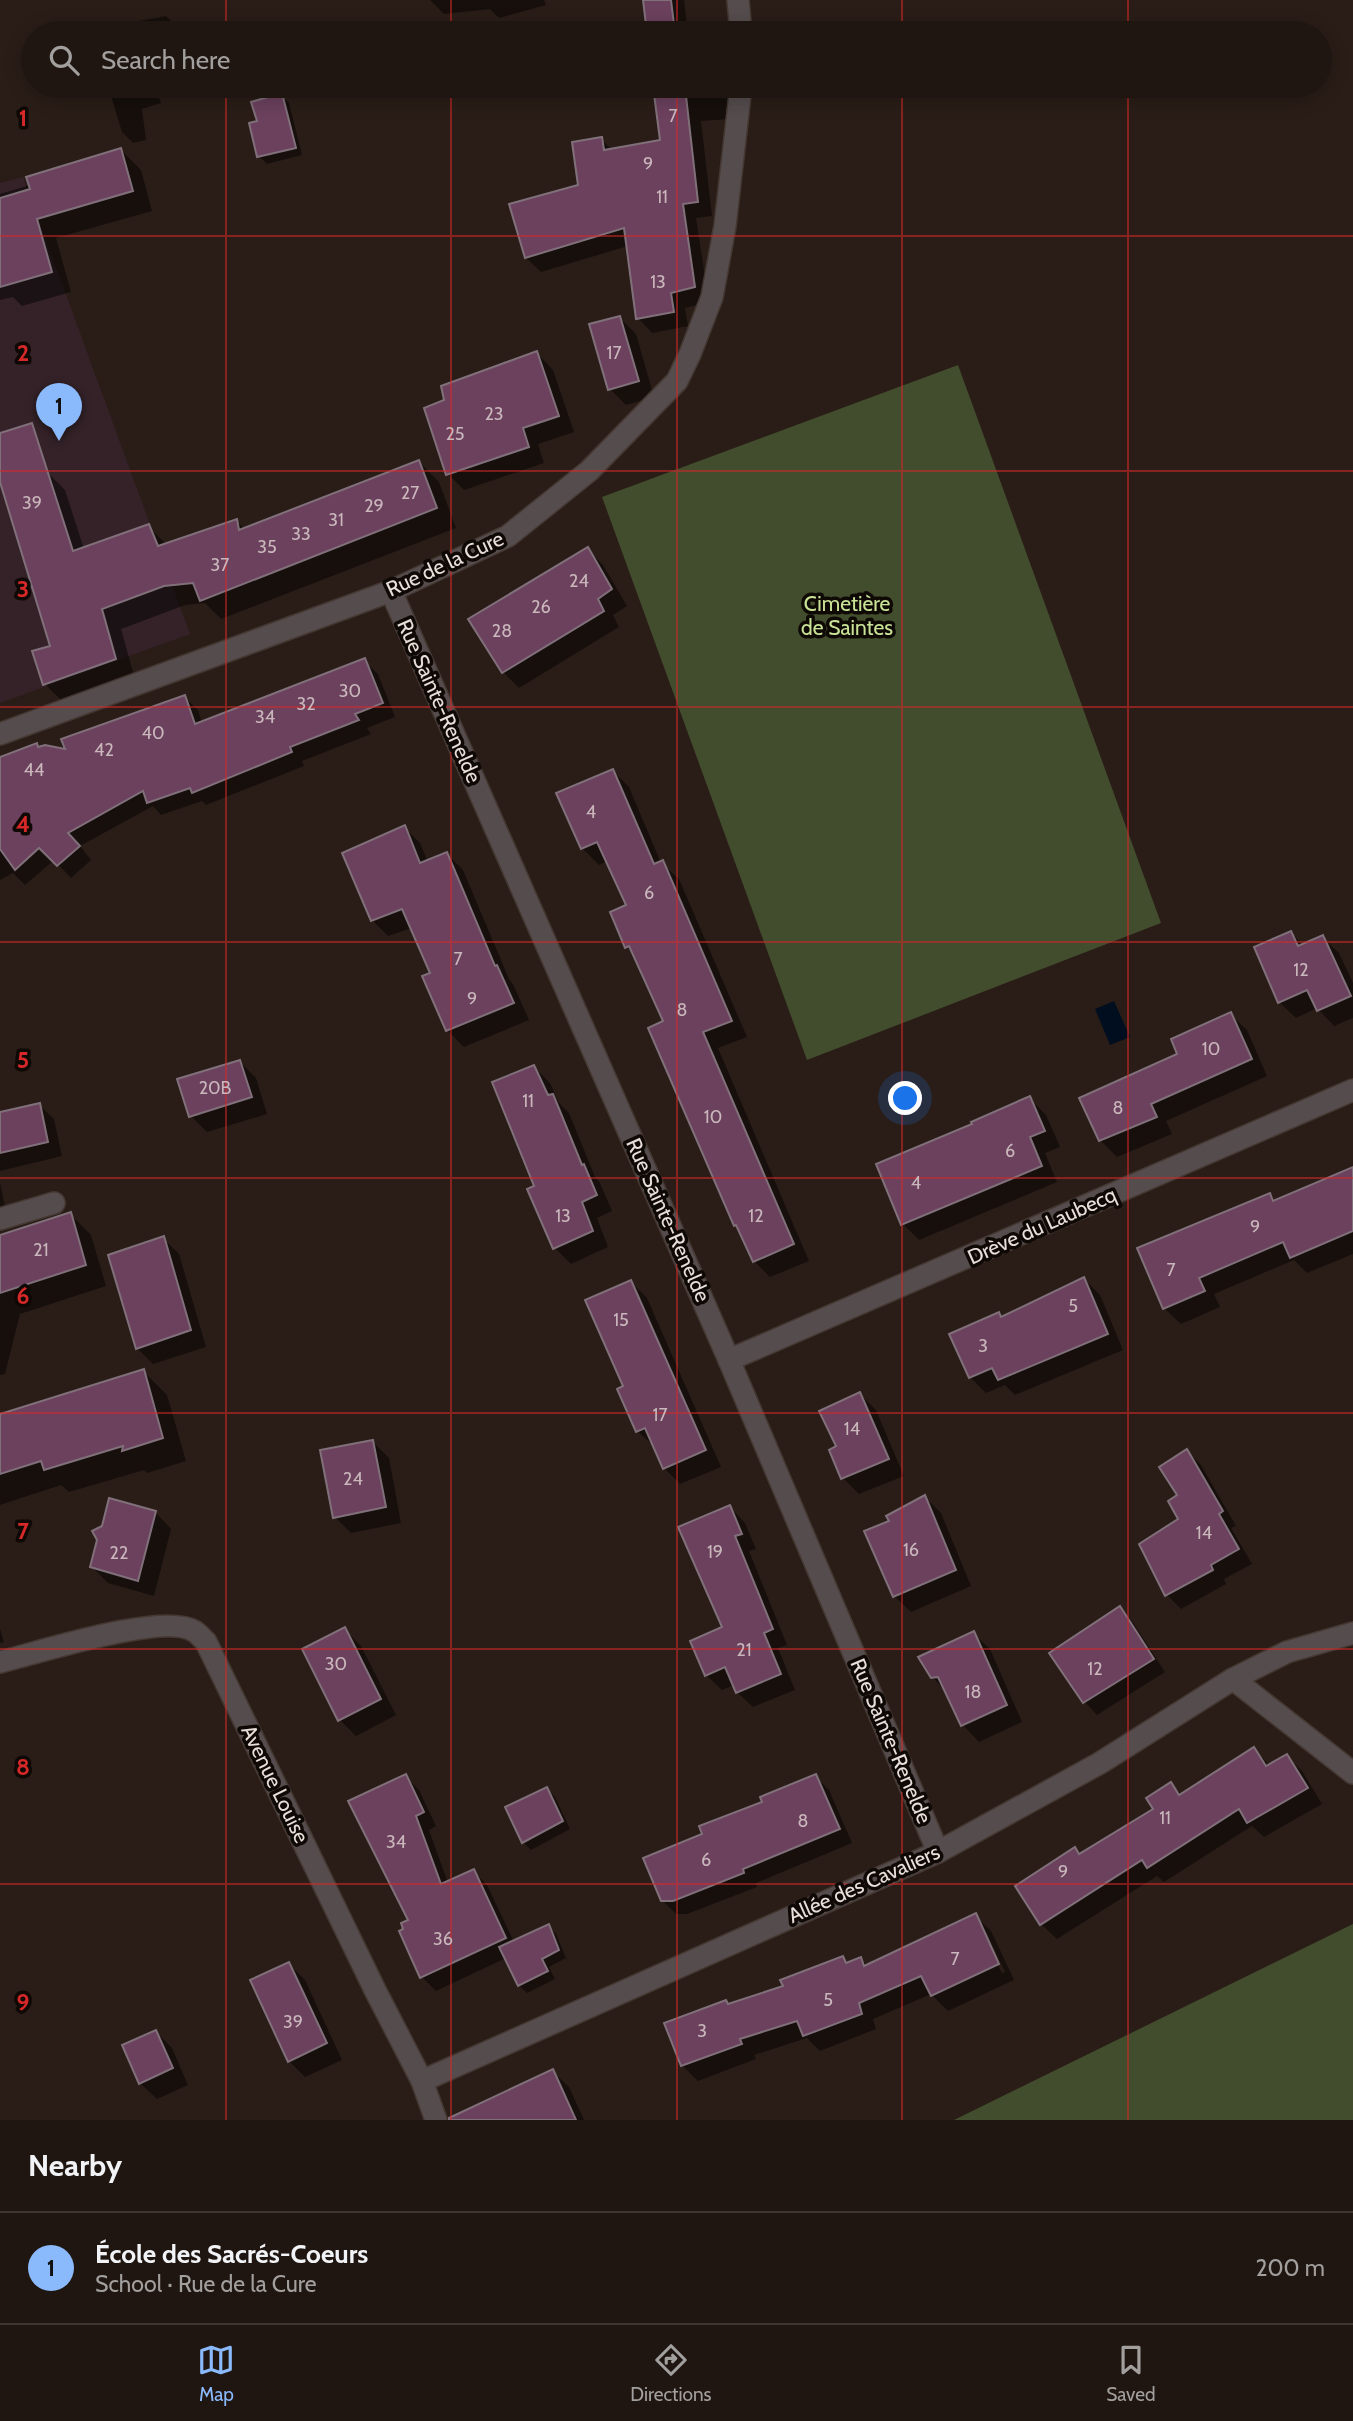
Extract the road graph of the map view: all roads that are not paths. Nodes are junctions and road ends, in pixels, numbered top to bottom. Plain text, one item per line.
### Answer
1 (738, 0) edge
2 (740, 21) edge
3 (740, 98) edge
4 (391, 591) junction
5 (0, 734) edge
6 (1353, 1090) edge
7 (54, 1202) dead end
8 (0, 1219) edge
9 (729, 1360) junction
10 (1353, 1633) edge
11 (0, 1662) edge
12 (1233, 1679) junction
13 (1353, 1773) edge
14 (937, 1852) junction
15 (422, 2081) junction
16 (436, 2120) edge

1 - 2 street
3 - 4 street, Rue de la Cure
4 - 5 street, Rue de la Cure
4 - 9 street, Rue Sainte-Renelde
6 - 9 street, Drève du Laubecq
7 - 8 street
9 - 14 street, Rue Sainte-Renelde
10 - 12 street, Allée des Cavaliers
11 - 15 street, Avenue Louise
12 - 13 street
12 - 14 street, Allée des Cavaliers
14 - 15 street, Allée des Cavaliers
15 - 16 street, Avenue Louise

